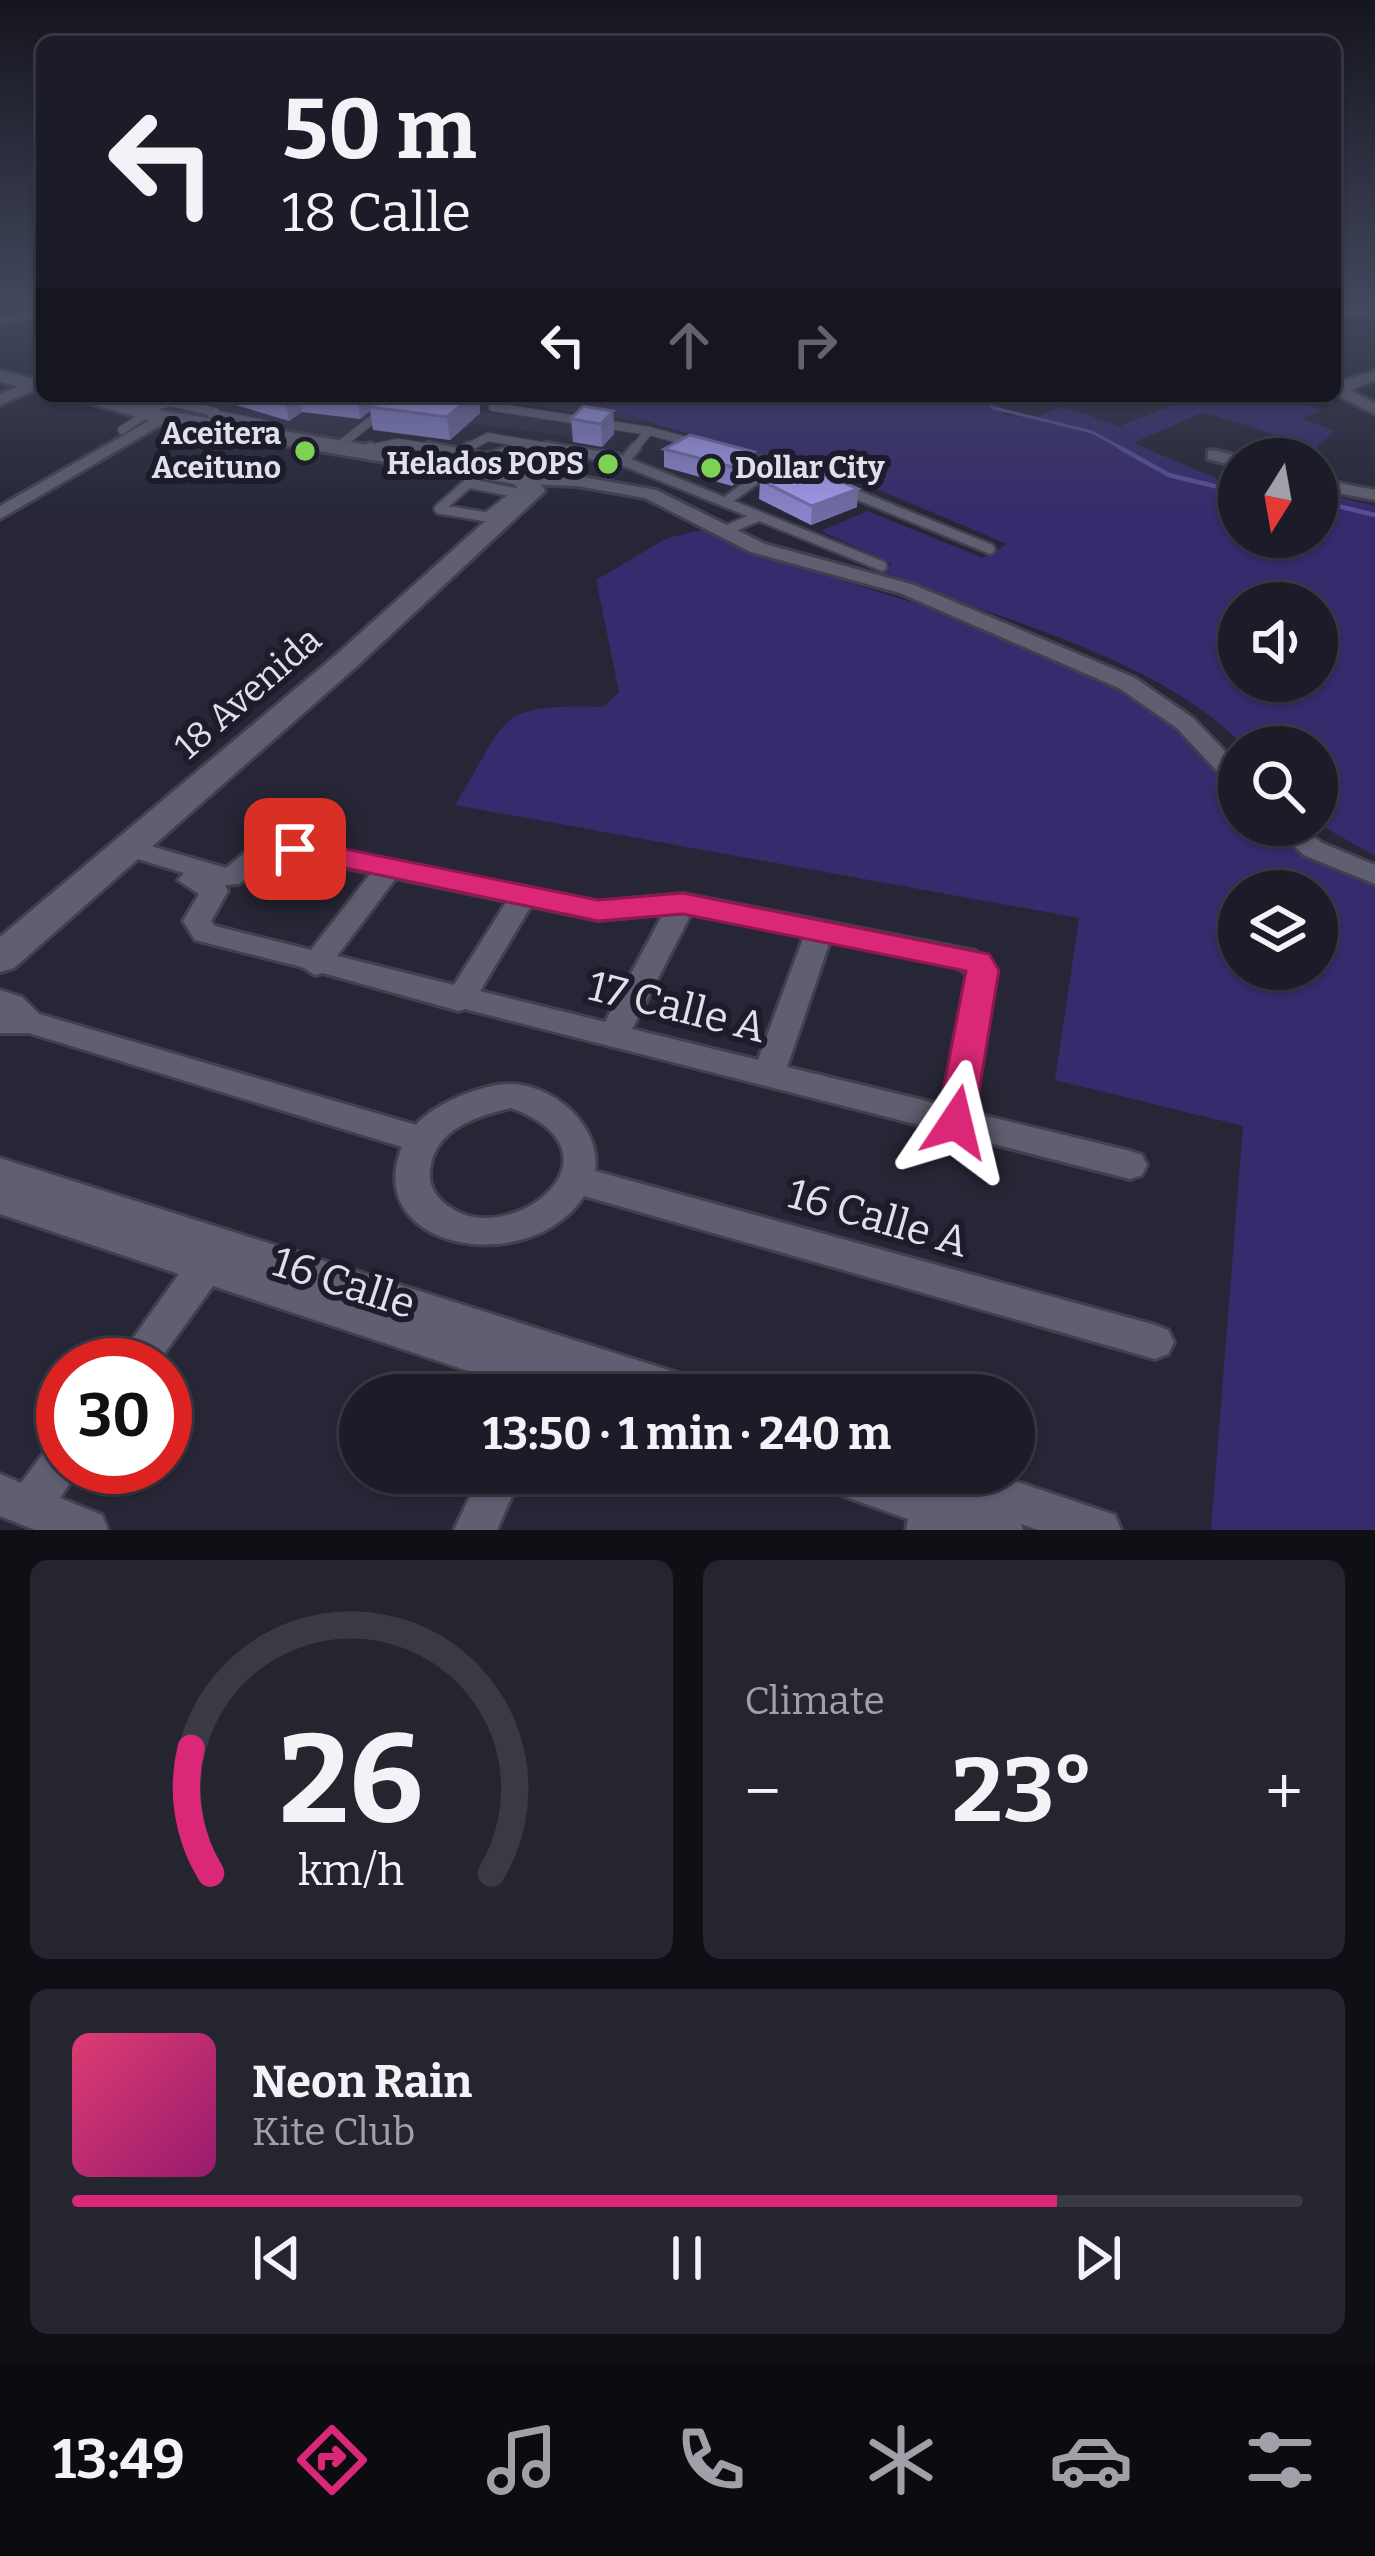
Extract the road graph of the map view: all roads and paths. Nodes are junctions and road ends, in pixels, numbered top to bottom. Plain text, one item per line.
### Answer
1 (1375, 375) edge
2 (0, 376) edge
3 (36, 385) edge
4 (1341, 386) edge
5 (36, 387) edge
6 (1341, 391) edge
7 (0, 400) edge
8 (94, 402) edge
9 (397, 402) edge
10 (493, 407) dead end
11 (1375, 410) edge
12 (143, 418) junction
13 (205, 418) junction
14 (264, 424) dead end
15 (649, 431) junction
16 (689, 442) junction
17 (523, 446) junction
18 (711, 448) edge
19 (347, 450) junction
20 (678, 450) edge
21 (460, 452) junction
22 (575, 452) junction
23 (732, 454) edge
24 (1214, 455) dead end
25 (1218, 456) edge
26 (625, 460) junction
27 (775, 465) junction
28 (810, 476) edge
29 (474, 478) junction
30 (532, 484) junction
31 (830, 484) edge
32 (1338, 488) edge
33 (1375, 495) edge
34 (725, 502) junction
35 (0, 514) edge
36 (757, 517) junction
37 (722, 532) junction
38 (990, 549) dead end
39 (882, 566) dead end
40 (1218, 757) edge
41 (1309, 846) edge
42 (280, 849) junction
43 (125, 853) junction
44 (390, 867) junction
45 (1375, 875) edge
46 (524, 896) junction
47 (683, 903) junction
48 (820, 929) junction
49 (205, 933) junction
50 (4, 950) edge
51 (315, 965) junction
52 (459, 1000) junction
53 (0, 1001) edge
54 (15, 1022) edge
55 (612, 1037) junction
56 (767, 1076) junction
57 (956, 1122) junction
58 (420, 1139) junction
59 (1130, 1165) dead end
60 (0, 1172) edge
61 (576, 1180) junction
62 (0, 1200) edge
63 (214, 1257) junction
64 (153, 1338) edge
65 (1155, 1342) dead end
66 (541, 1374) edge
67 (492, 1494) edge
68 (932, 1496) edge
69 (14, 1500) edge
70 (88, 1530) edge
71 (475, 1530) edge
72 (1002, 1530) edge
73 (1100, 1530) edge

1 - 4 street
2 - 3 street
5 - 7 street
6 - 11 street
8 - 12 street
9 - 19 lane
10 - 15 lane
12 - 13 street
12 - 35 street
13 - 14 lane
13 - 19 street
15 - 16 lane
15 - 26 lane
16 - 18 lane
16 - 20 lane
17 - 21 lane
17 - 21 lane
17 - 22 lane
19 - 21 lane
19 - 29 street
22 - 26 lane
22 - 30 lane
23 - 27 lane
24 - 25 street
26 - 34 lane
27 - 28 lane
27 - 34 lane
29 - 30 street
29 - 30 lane
30 - 37 street
30 - 43 street, 18 Avenida
31 - 38 lane
32 - 33 street
34 - 36 lane
36 - 37 lane
36 - 39 lane
37 - 40 street
41 - 45 street
42 - 43 street
42 - 44 street
42 - 49 street
43 - 49 street
43 - 50 street, 18 Avenida
44 - 46 street
44 - 51 street
46 - 47 street
46 - 52 street
47 - 48 street
47 - 55 street
48 - 56 street
48 - 57 street
49 - 51 street, 17 Calle A
51 - 52 street, 17 Calle A
52 - 55 street, 17 Calle A
53 - 54 street
54 - 58 street
55 - 56 street, 17 Calle A
56 - 57 street, 17 Calle A
57 - 59 street, 17 Calle A
58 - 61 street
58 - 61 street
60 - 63 street, 16 Calle
61 - 65 street, 16 Calle A
62 - 63 street, 16 Calle
63 - 64 street
63 - 66 street, 16 Calle
67 - 71 street
68 - 72 street
68 - 73 street
69 - 70 street

